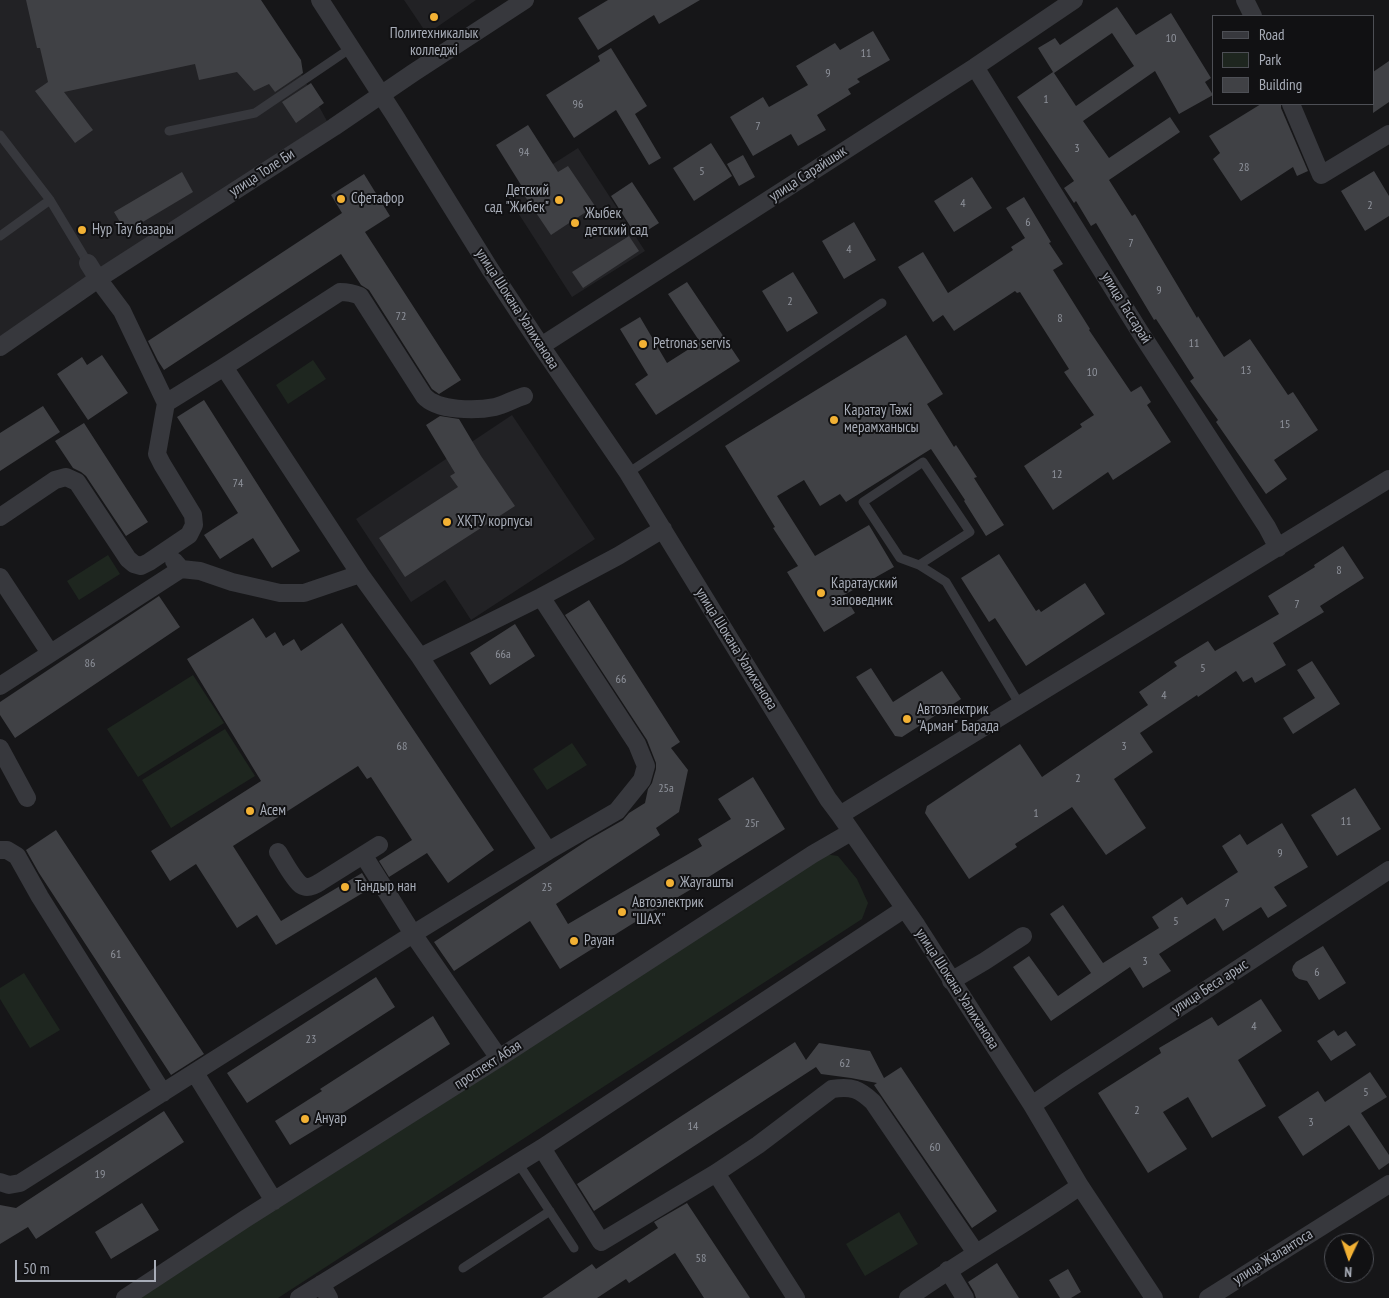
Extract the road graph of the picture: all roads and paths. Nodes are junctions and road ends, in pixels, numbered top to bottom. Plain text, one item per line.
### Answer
1 (320, 0) edge
2 (525, 0) edge
3 (1074, 0) edge
4 (1245, 0) edge
5 (1252, 15) edge
6 (351, 48) junction
7 (975, 67) junction
8 (380, 94) junction
9 (1291, 105) edge
10 (169, 131) dead end
11 (1389, 134) edge
12 (0, 135) edge
13 (50, 200) junction
14 (0, 236) edge
15 (88, 262) joint
16 (98, 279) junction
17 (882, 303) dead end
18 (541, 346) junction
19 (0, 347) edge
20 (224, 368) junction
21 (524, 396) dead end
22 (166, 403) junction
23 (628, 473) junction
24 (1389, 479) edge
25 (0, 516) edge
26 (662, 529) junction
27 (1278, 548) junction
28 (167, 551) junction
29 (919, 565) junction
30 (181, 569) junction
31 (360, 574) junction
32 (0, 577) edge
33 (541, 597) junction
34 (50, 653) junction
35 (420, 657) junction
36 (0, 686) edge
37 (1020, 705) junction
38 (0, 748) edge
39 (27, 798) dead end
40 (840, 815) junction
41 (852, 832) junction
42 (379, 845) dead end
43 (0, 850) edge
44 (548, 851) junction
45 (278, 852) dead end
46 (364, 856) junction
47 (1389, 870) edge
48 (904, 909) junction
49 (414, 934) junction
50 (1024, 936) dead end
51 (951, 981) junction
52 (499, 1058) junction
53 (195, 1073) junction
54 (163, 1092) junction
55 (1032, 1105) junction
56 (542, 1148) junction
57 (518, 1163) junction
58 (716, 1173) junction
59 (0, 1182) edge
60 (1389, 1184) edge
61 (1080, 1186) junction
62 (274, 1201) junction
63 (550, 1211) junction
64 (574, 1248) dead end
65 (976, 1253) junction
66 (463, 1268) dead end
67 (948, 1270) junction
68 (325, 1291) edge
69 (1219, 1295) edge
70 (125, 1298) edge
71 (299, 1298) edge
72 (796, 1298) edge
73 (908, 1298) edge
74 (965, 1298) edge
75 (1154, 1298) edge

1 - 6 street, улица Шокана Уалиханова
2 - 8 street, улица Толе Би
3 - 7 street, улица Сарайшык
4 - 5 street
6 - 8 street, улица Шокана Уалиханова
6 - 10 lane
7 - 18 street, улица Сарайшык
7 - 27 street, улица Тассарай
8 - 16 street, улица Толе Би
8 - 18 street, улица Шокана Уалиханова
9 - 11 street
12 - 13 lane
13 - 14 lane
13 - 15 lane
15 - 16 street
16 - 19 street, улица Толе Би
16 - 22 street
17 - 23 lane
18 - 23 street, улица Шокана Уалиханова
20 - 21 street
20 - 22 street
20 - 31 street
22 - 28 street
23 - 26 street, улица Шокана Уалиханова
24 - 27 street
25 - 28 street
26 - 33 street
26 - 40 street, улица Шокана Уалиханова
27 - 37 street
28 - 30 street
29 - 29 lane
29 - 37 lane
30 - 31 street
30 - 34 street
31 - 35 street
32 - 34 street
33 - 35 street
33 - 44 street
34 - 36 street
35 - 44 street
37 - 40 street
38 - 39 street
40 - 41 street, улица Шокана Уалиханова
41 - 48 street, улица Шокана Уалиханова
41 - 52 street, проспект Абая
42 - 46 street
43 - 54 street
44 - 49 street
45 - 46 street
46 - 49 street
47 - 55 street, улица Беса арыс
48 - 51 street, улица Шокана Уалиханова
48 - 56 street
49 - 52 street
49 - 53 street
50 - 51 street
51 - 55 street, улица Шокана Уалиханова
52 - 62 street, проспект Абая
53 - 54 street
53 - 62 street
54 - 59 street
55 - 61 street, улица Шокана Уалиханова
56 - 57 street
56 - 58 street
57 - 63 lane
57 - 68 street
58 - 65 street
58 - 72 street
60 - 69 street, улица Жалантоса
61 - 65 street
61 - 75 street, улица Шокана Уалиханова
62 - 70 street, проспект Абая
63 - 64 lane
63 - 66 lane
65 - 67 street
67 - 73 street
67 - 74 street
68 - 71 street

